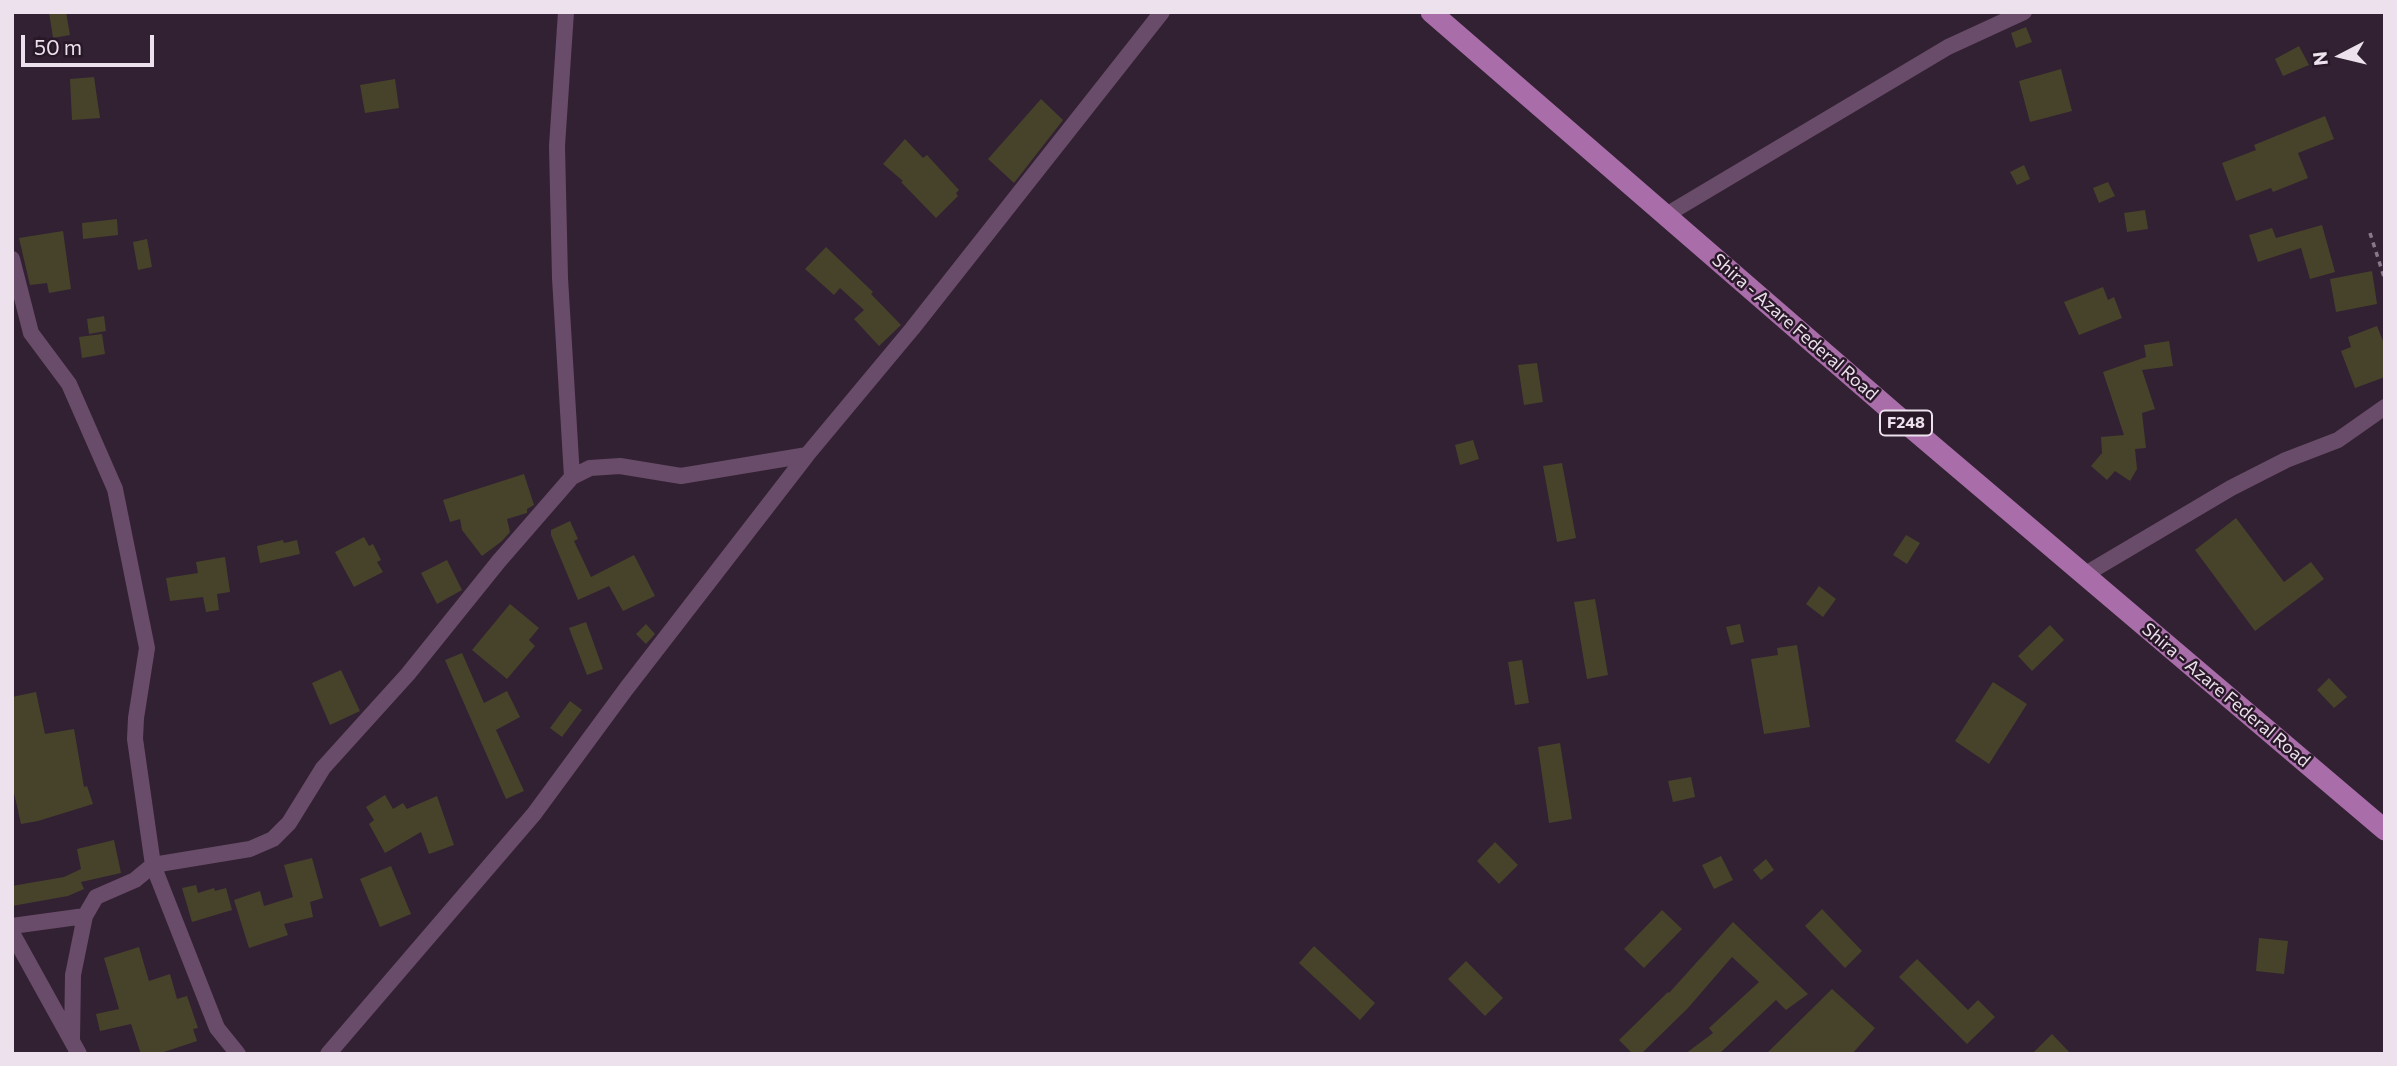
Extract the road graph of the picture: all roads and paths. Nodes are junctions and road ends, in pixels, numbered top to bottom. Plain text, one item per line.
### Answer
1 (566, 12) edge
2 (1162, 12) edge
3 (1431, 12) edge
4 (2024, 12) edge
5 (1666, 215) junction
6 (2370, 233) dead end
7 (12, 259) edge
8 (2385, 281) edge
9 (2385, 407) edge
10 (807, 455) junction
11 (572, 477) junction
12 (2084, 575) junction
13 (2385, 830) edge
14 (153, 865) junction
15 (85, 916) junction
16 (12, 926) edge
17 (12, 933) edge
18 (75, 1047) edge
19 (238, 1054) edge
20 (328, 1054) edge

1 - 11 street
2 - 10 street
3 - 5 main road, Shira - Azare Federal Road / F248
4 - 5 street
5 - 12 main road, Shira - Azare Federal Road / F248
6 - 8 path
7 - 14 street
9 - 12 street
10 - 11 street
10 - 20 street
11 - 14 street
12 - 13 main road, Shira - Azare Federal Road / F248
14 - 15 street
14 - 19 street
15 - 16 street
15 - 18 street
17 - 18 street

